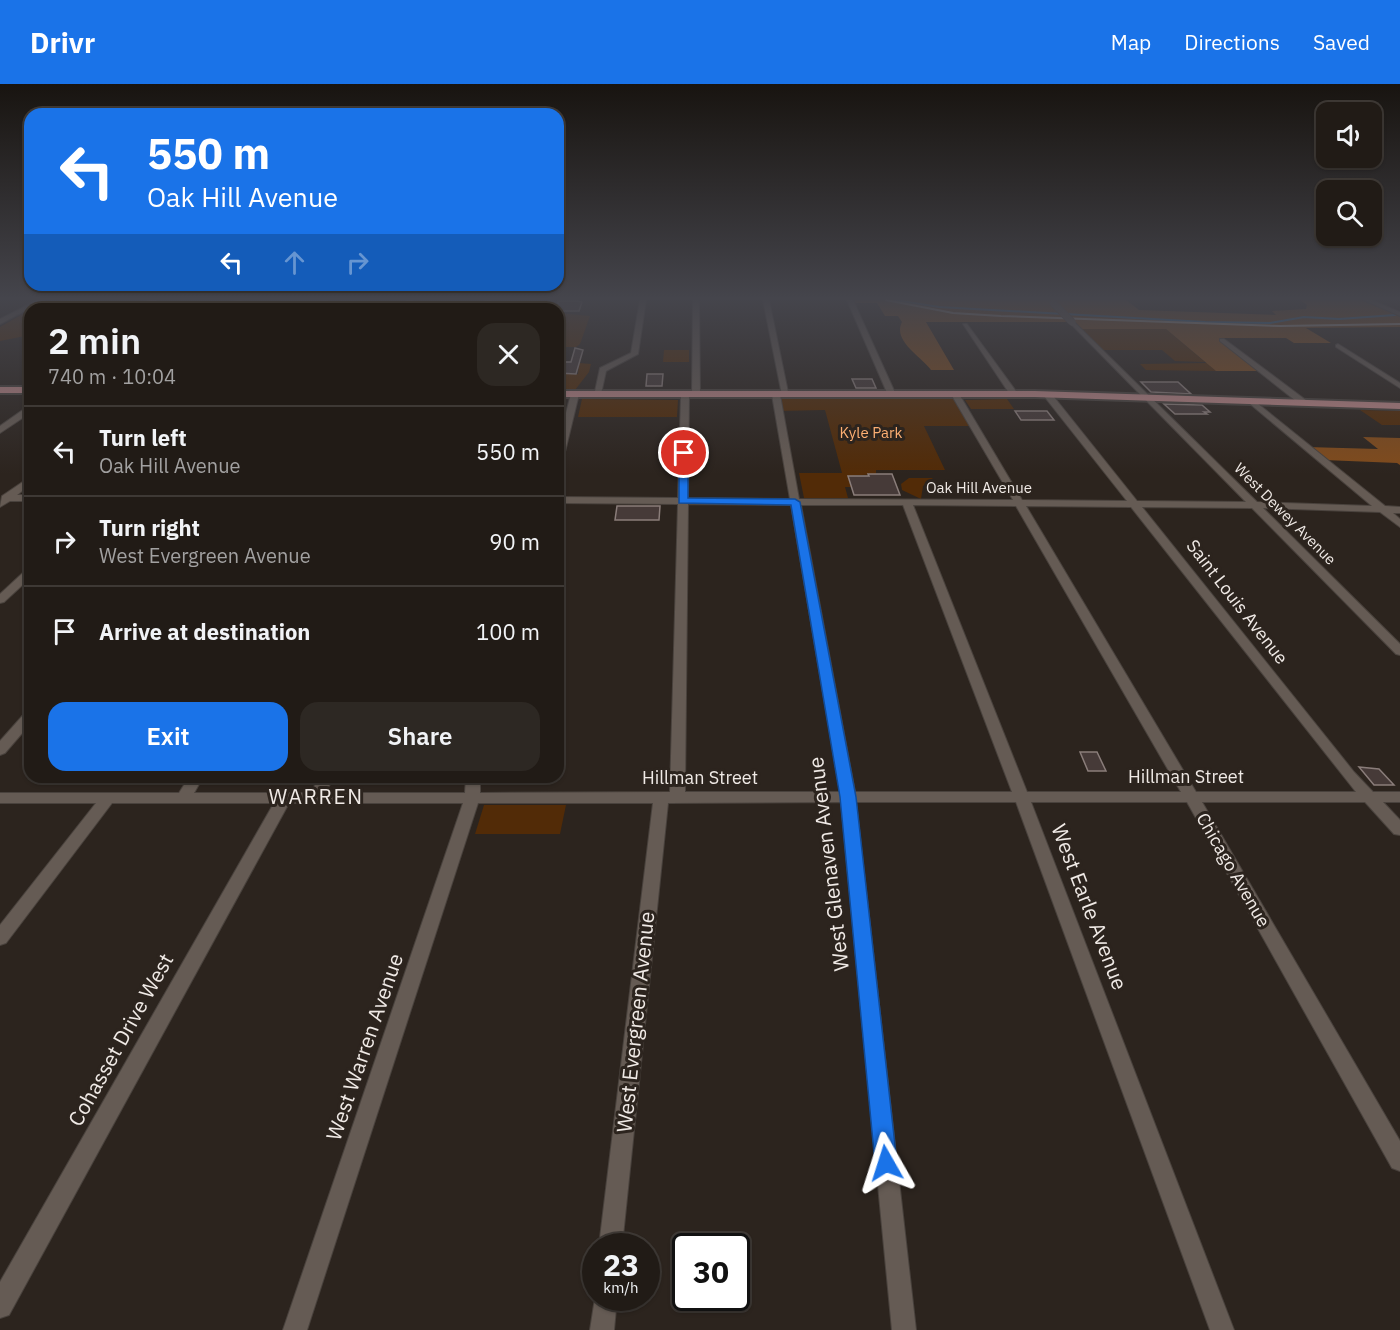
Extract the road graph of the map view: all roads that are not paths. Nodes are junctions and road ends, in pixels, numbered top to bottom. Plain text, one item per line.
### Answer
1 (626, 358) edge
2 (693, 358) edge
3 (775, 358) edge
4 (876, 358) edge
5 (988, 358) edge
6 (1108, 358) edge
7 (1246, 358) edge
8 (1357, 358) edge
9 (24, 384) edge
10 (1400, 386) edge
11 (0, 390) edge
12 (14, 390) junction
13 (24, 390) edge
14 (564, 394) edge
15 (575, 394) junction
16 (597, 394) junction
17 (892, 394) junction
18 (954, 394) junction
19 (1014, 394) junction
20 (1047, 394) junction
21 (691, 395) junction
22 (781, 395) junction
23 (1148, 398) junction
24 (1252, 401) junction
25 (1304, 403) junction
26 (1400, 406) edge
27 (24, 413) edge
28 (0, 430) edge
29 (564, 437) edge
30 (24, 484) edge
31 (24, 498) edge
32 (3, 500) edge
33 (564, 500) edge
34 (682, 501) junction
35 (795, 502) junction
36 (907, 503) junction
37 (1019, 503) junction
38 (1134, 504) junction
39 (1255, 505) junction
40 (1383, 510) junction
41 (1400, 510) edge
42 (1400, 524) edge
43 (24, 578) edge
44 (0, 600) edge
45 (1400, 651) edge
46 (24, 723) edge
47 (0, 750) edge
48 (192, 783) edge
49 (323, 783) edge
50 (473, 783) edge
51 (1400, 796) edge
52 (472, 797) junction
53 (669, 797) junction
54 (848, 797) junction
55 (1022, 797) junction
56 (1191, 797) junction
57 (1370, 797) junction
58 (0, 798) edge
59 (108, 798) junction
60 (183, 798) junction
61 (284, 798) junction
62 (316, 798) junction
63 (1400, 830) edge
64 (0, 938) edge
65 (1400, 1161) edge
66 (613, 1233) edge
67 (0, 1306) edge
68 (604, 1311) edge
69 (295, 1330) edge
70 (602, 1330) edge
71 (904, 1330) edge
72 (1222, 1330) edge

1 - 16 street
2 - 21 street, West Evergreen Avenue
3 - 22 street, West Glenaven Avenue
4 - 17 street
5 - 19 street
6 - 23 street, West Dewey Avenue, bridge
7 - 25 street
8 - 10 street
9 - 12 main road
11 - 12 main road
12 - 13 main road
14 - 15 main road
15 - 16 main road
15 - 29 street
16 - 21 main road
17 - 18 main road
17 - 22 main road
18 - 19 main road
18 - 37 street, Chicago Avenue
19 - 20 main road
20 - 23 main road
20 - 38 street, Saint Louis Avenue
21 - 22 main road
21 - 34 street, West Evergreen Avenue
22 - 35 street, West Glenaven Avenue
23 - 24 main road
23 - 39 street, West Dewey Avenue
24 - 25 main road
24 - 40 street
25 - 26 main road
27 - 28 street
30 - 32 street
31 - 32 street
33 - 34 street, Oak Hill Avenue
34 - 35 street, Oak Hill Avenue
34 - 53 street, West Evergreen Avenue
35 - 36 street, Oak Hill Avenue
35 - 54 street, West Glenaven Avenue
36 - 37 street, Oak Hill Avenue
36 - 55 street, West Earle Avenue
37 - 38 street, Oak Hill Avenue
37 - 56 street, Chicago Avenue
38 - 39 street, Oak Hill Avenue
38 - 57 street, Saint Louis Avenue
39 - 40 street, Oak Hill Avenue
39 - 45 street, West Dewey Avenue
40 - 41 street, Oak Hill Avenue
40 - 42 street
43 - 44 street
46 - 47 street
48 - 60 street
49 - 62 street
50 - 52 street, West Warren Avenue
51 - 57 street, Hillman Street
52 - 53 street, Hillman Street
52 - 62 street, Hillman Street
52 - 69 street, West Warren Avenue
53 - 54 street, Hillman Street
53 - 66 street, West Evergreen Avenue
54 - 55 street, Hillman Street
54 - 71 street, West Glenaven Avenue
55 - 56 street, Hillman Street
55 - 72 street, West Earle Avenue
56 - 57 street, Hillman Street
56 - 65 street, Chicago Avenue
57 - 63 street, Saint Louis Avenue
58 - 59 street, Hillman Street
59 - 60 street, Hillman Street
59 - 64 street
60 - 61 street, Hillman Street
61 - 62 street, Hillman Street
61 - 67 street, Cohasset Drive West
68 - 70 street

